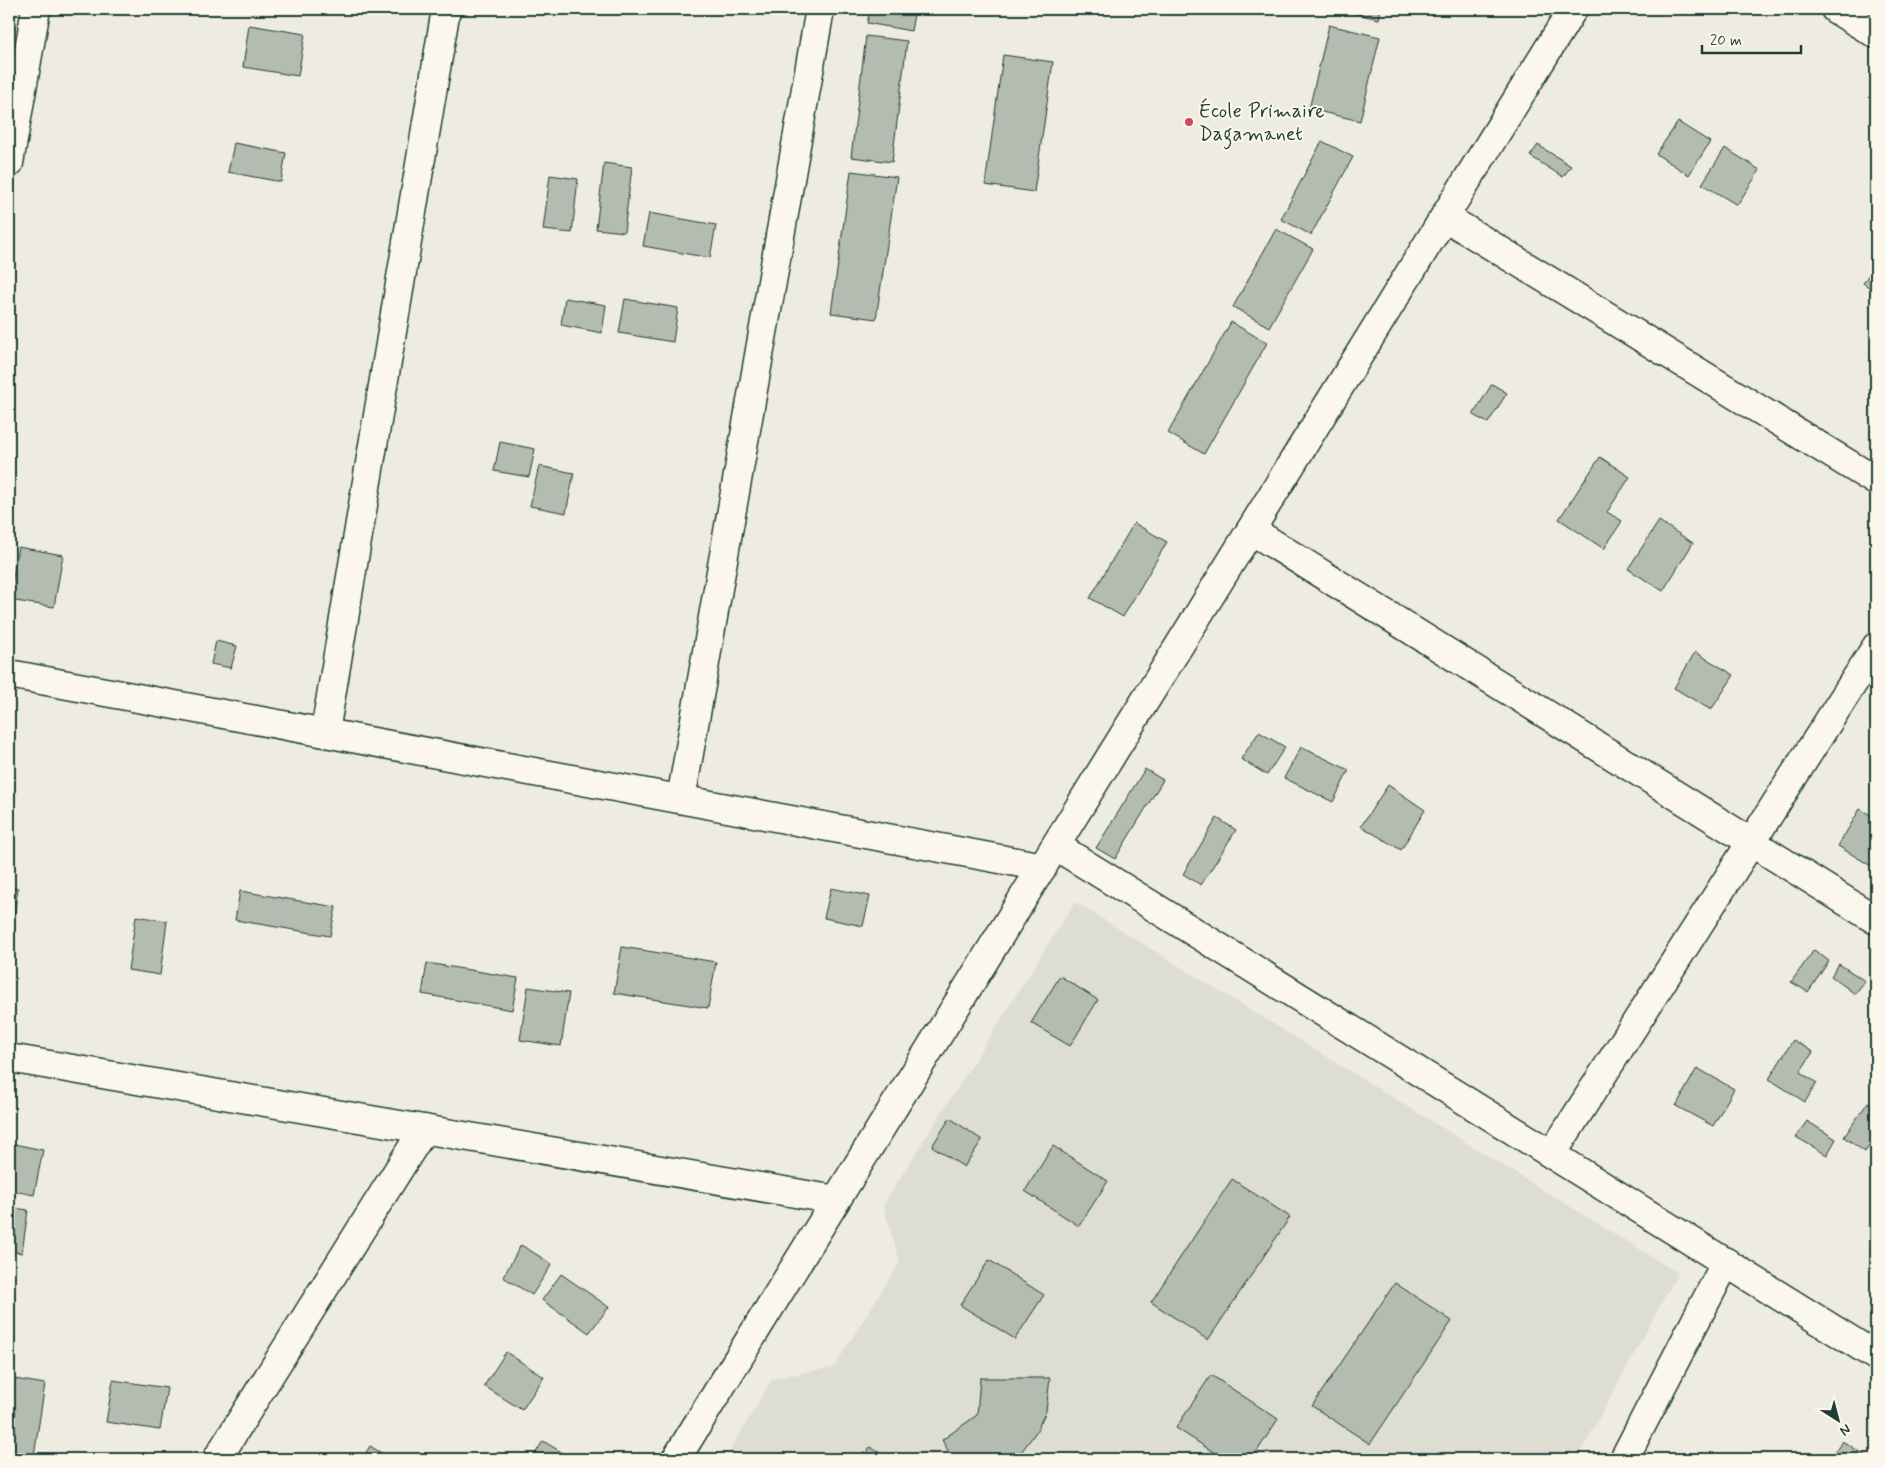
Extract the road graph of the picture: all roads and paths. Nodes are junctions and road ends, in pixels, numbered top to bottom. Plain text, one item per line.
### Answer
1 (36, 9) edge
2 (446, 9) edge
3 (820, 9) edge
4 (1573, 9) edge
5 (1835, 9) edge
6 (1876, 34) edge
7 (9, 163) edge
8 (1445, 217) junction
9 (1876, 481) edge
10 (1251, 530) junction
11 (1876, 647) edge
12 (9, 674) edge
13 (325, 732) junction
14 (681, 799) junction
15 (1752, 842) junction
16 (1049, 856) junction
17 (1876, 920) edge
18 (9, 1058) edge
19 (424, 1129) junction
20 (1552, 1154) junction
21 (836, 1200) junction
22 (1726, 1262) junction
23 (1876, 1356) edge
24 (217, 1459) edge
25 (676, 1459) edge
26 (1624, 1459) edge

1 - 7 street
2 - 13 street
3 - 14 street
4 - 8 street
5 - 6 street
8 - 9 street
8 - 10 street
10 - 15 street
10 - 16 street
11 - 15 street
12 - 13 street
13 - 14 street
14 - 16 street
15 - 17 street
15 - 20 street
16 - 20 street
16 - 21 street
18 - 19 street
19 - 21 street
19 - 24 street
20 - 22 street
21 - 25 street
22 - 23 street
22 - 26 street

